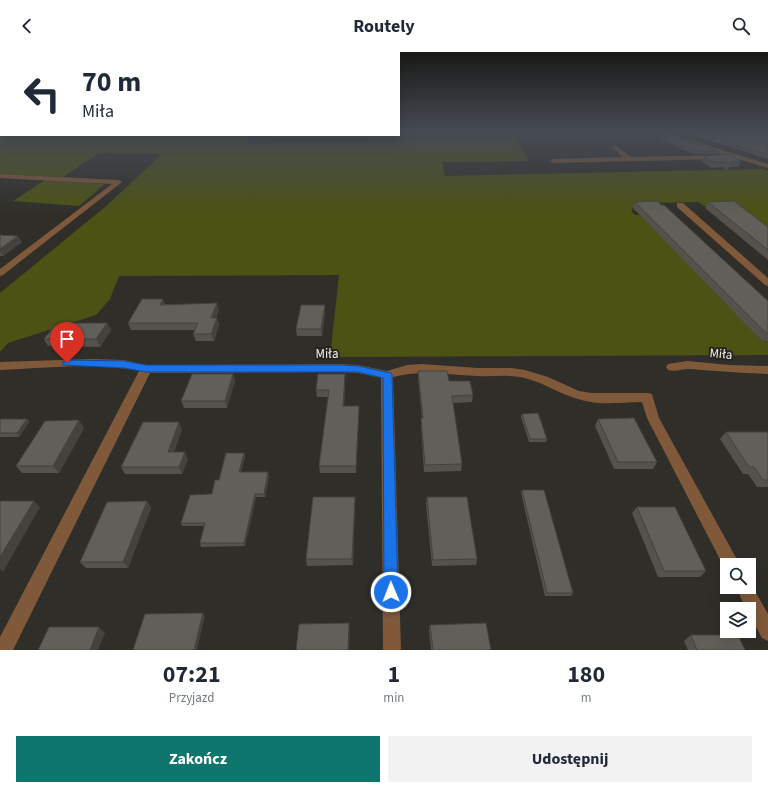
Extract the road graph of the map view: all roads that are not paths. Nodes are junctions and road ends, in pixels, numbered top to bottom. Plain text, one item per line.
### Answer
1 (595, 160) edge
2 (750, 160) edge
3 (553, 161) dead end
4 (768, 166) edge
5 (0, 176) edge
6 (680, 205) dead end
7 (0, 273) edge
8 (768, 283) edge
9 (0, 366) edge
10 (672, 367) dead end
11 (146, 369) junction
12 (768, 370) edge
13 (388, 375) junction
14 (728, 558) edge
15 (748, 594) edge
16 (768, 632) edge
17 (3, 650) edge
18 (392, 650) edge

1 - 3 street
2 - 4 street
5 - 7 street
6 - 8 street
9 - 11 street, Miła
10 - 12 street, Miła
11 - 13 street, Miła
11 - 17 street
13 - 14 street, Miła
13 - 18 street
15 - 16 street

